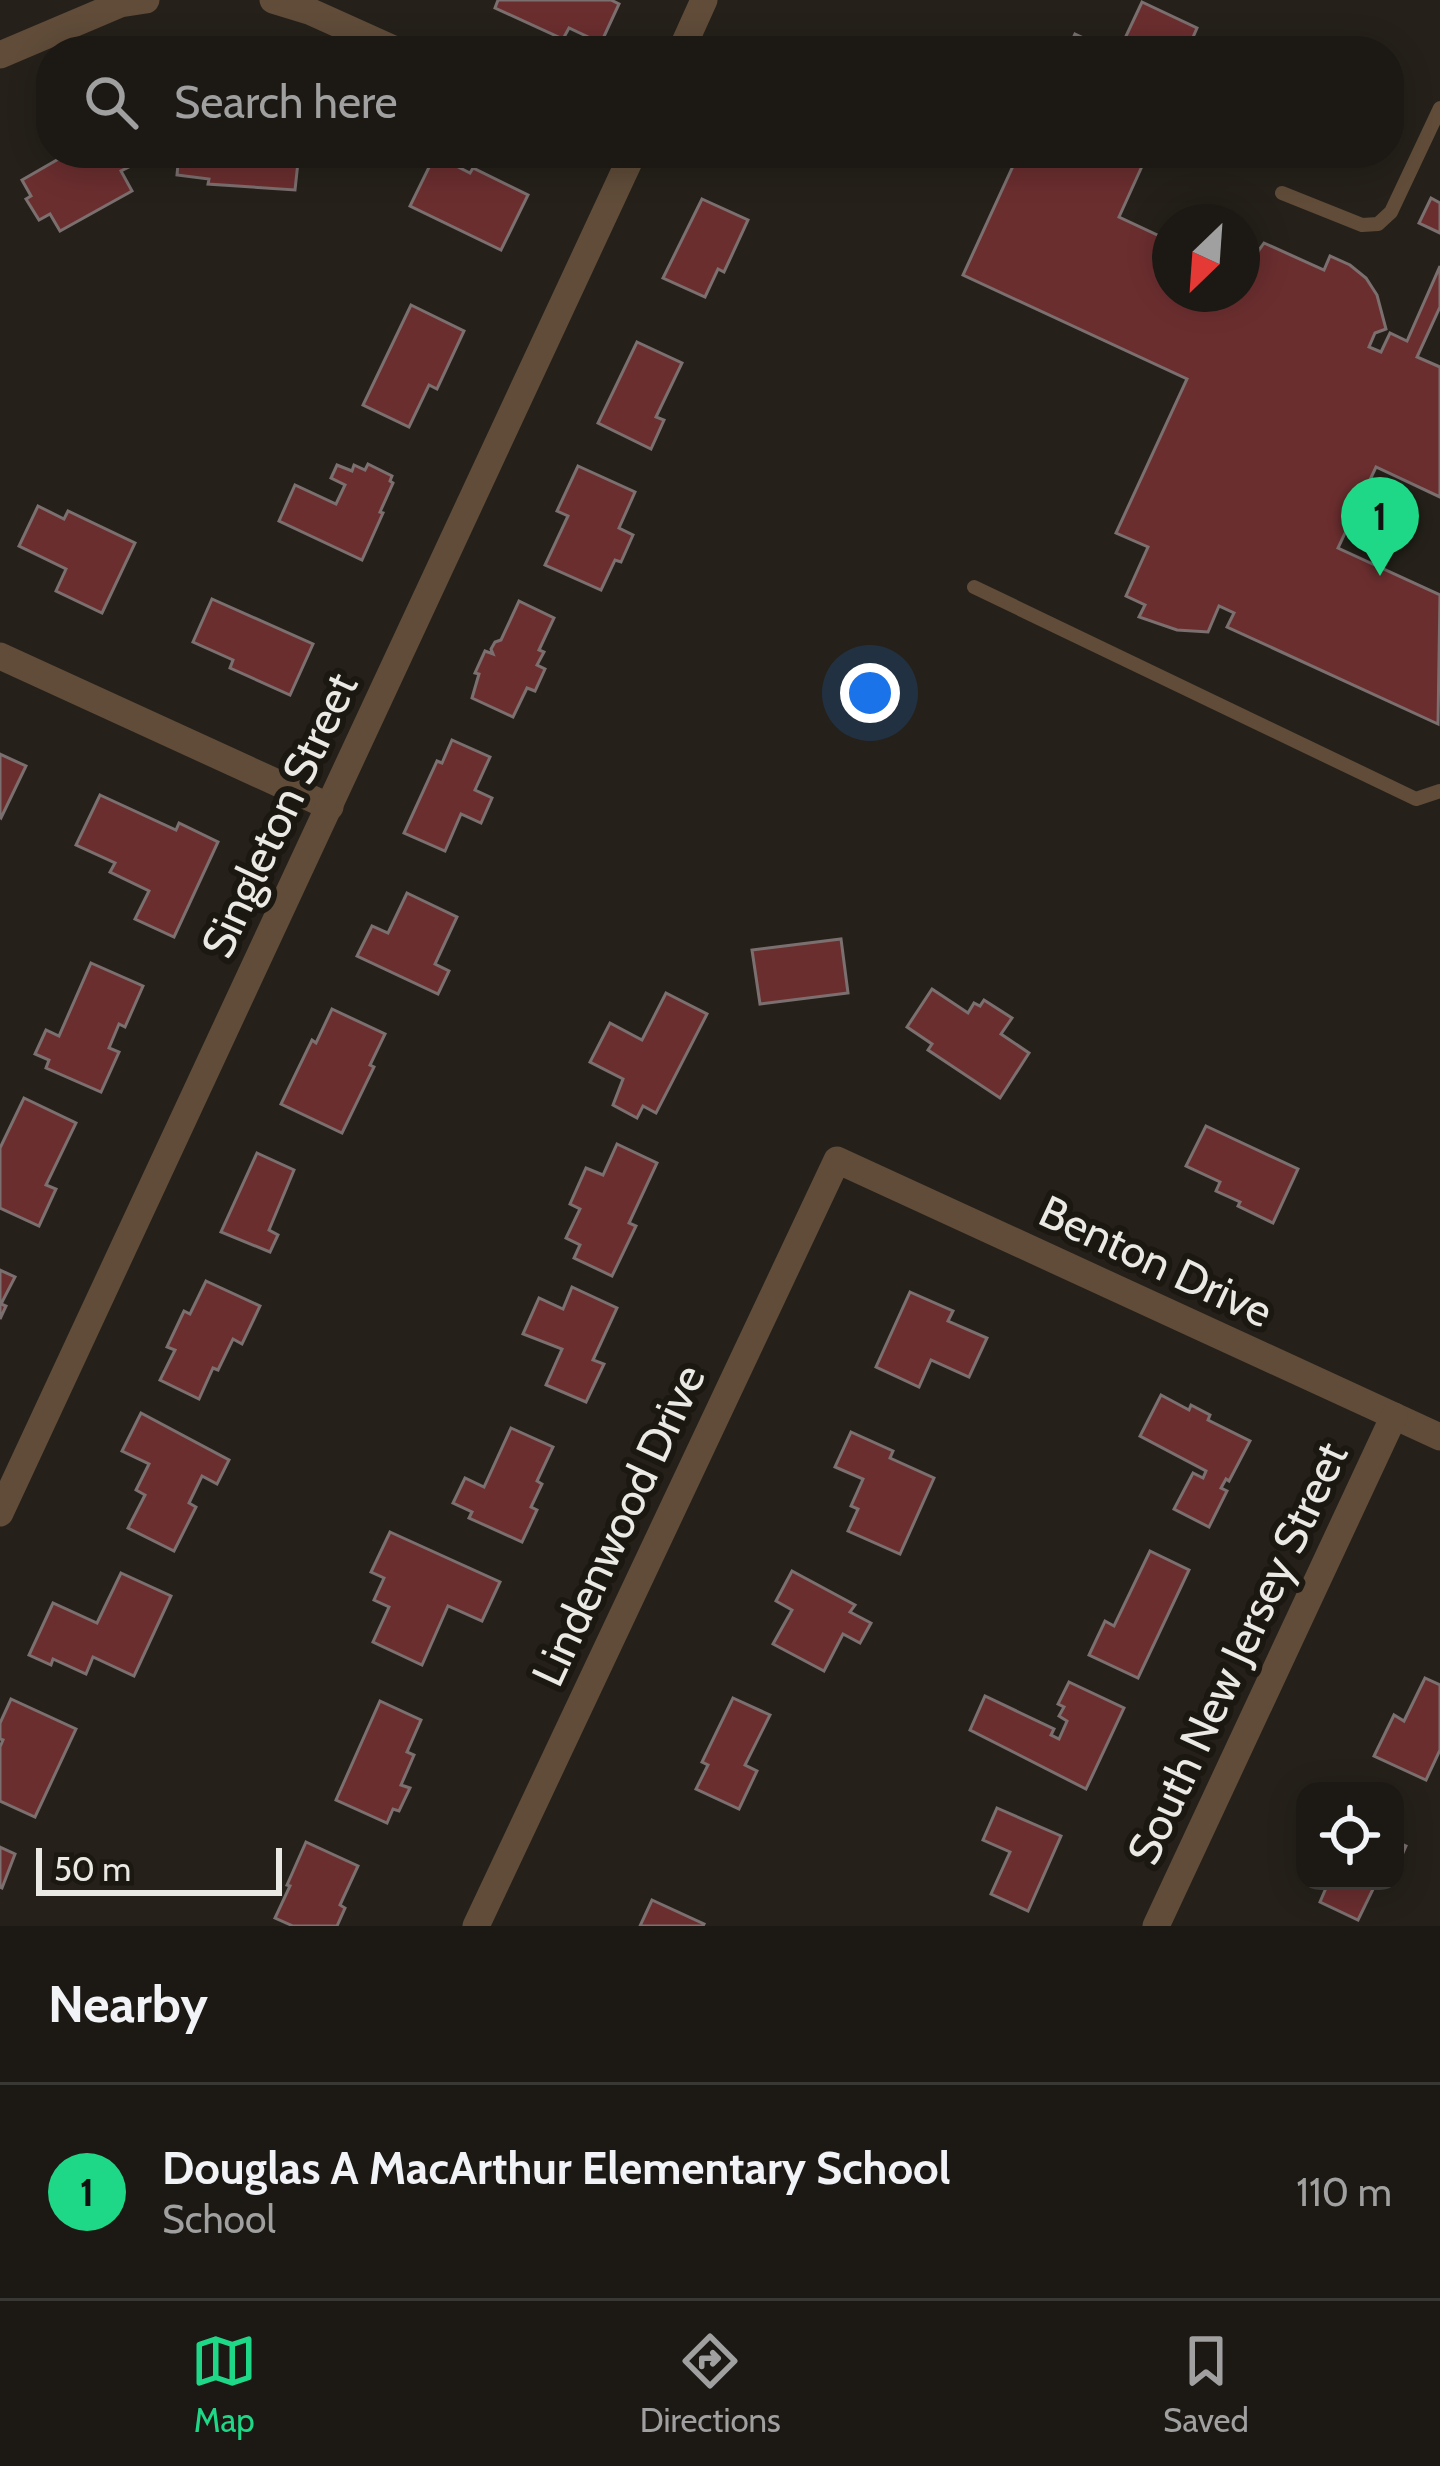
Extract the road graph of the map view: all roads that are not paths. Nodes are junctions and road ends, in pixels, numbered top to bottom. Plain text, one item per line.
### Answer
1 (146, 0) edge
2 (273, 0) edge
3 (704, 0) edge
4 (45, 36) edge
5 (365, 36) edge
6 (687, 36) edge
7 (36, 40) edge
8 (0, 55) edge
9 (1440, 108) edge
10 (624, 168) edge
11 (1282, 193) dead end
12 (974, 587) dead end
13 (0, 656) edge
14 (1440, 791) edge
15 (329, 807) junction
16 (837, 1160) joint
17 (1394, 1416) junction
18 (1440, 1437) edge
19 (0, 1513) edge
20 (476, 1926) edge
21 (1156, 1926) edge

1 - 4 street
2 - 5 street
3 - 6 street
7 - 8 street
9 - 11 lane
10 - 15 street, Singleton Street
12 - 14 lane
13 - 15 street
15 - 19 street, Singleton Street
16 - 17 street, Benton Drive
16 - 20 street, Lindenwood Drive
17 - 18 street, Benton Drive
17 - 21 street, South New Jersey Street

